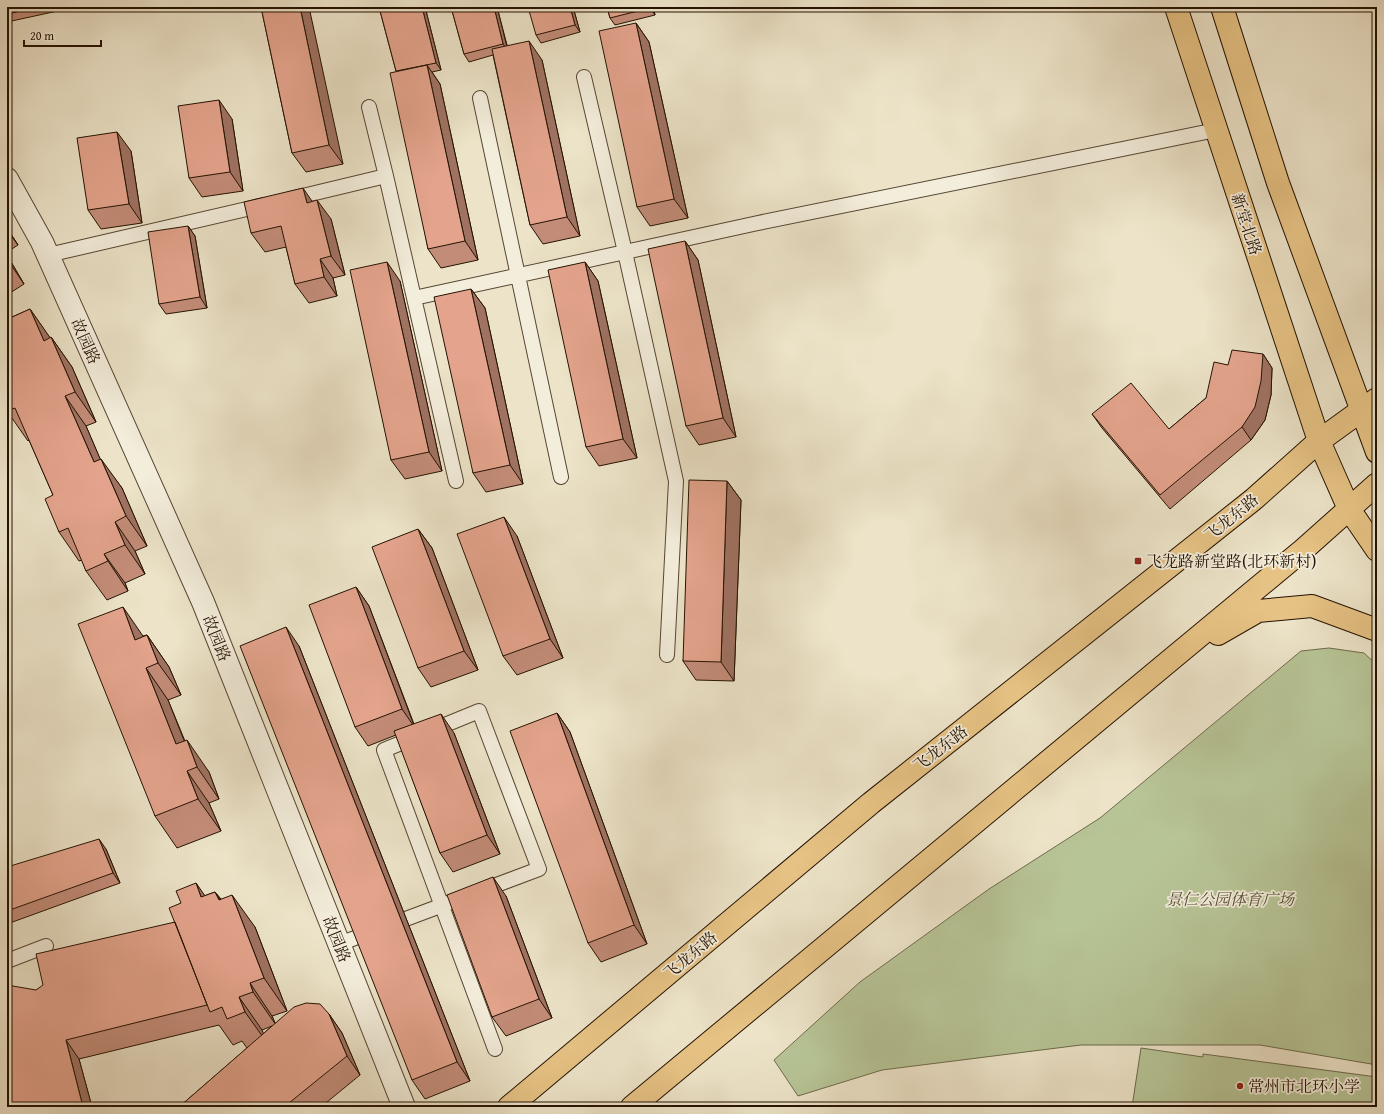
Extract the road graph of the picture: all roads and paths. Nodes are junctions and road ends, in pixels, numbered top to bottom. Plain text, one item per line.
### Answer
1 (1176, 7) edge
2 (1222, 7) edge
3 (584, 77) dead end
4 (480, 98) dead end
5 (369, 107) dead end
6 (1216, 130) junction
7 (386, 176) junction
8 (7, 179) edge
9 (626, 252) junction
10 (48, 255) junction
11 (518, 275) junction
12 (414, 298) junction
13 (1369, 404) edge
14 (1319, 441) junction
15 (1377, 452) edge
16 (561, 477) dead end
17 (456, 481) dead end
18 (1377, 484) edge
19 (1349, 509) junction
20 (1377, 550) edge
21 (1377, 630) edge
22 (667, 655) dead end
23 (1166, 663) junction
24 (442, 905) junction
25 (339, 944) junction
26 (46, 946) dead end
27 (7, 961) edge
28 (495, 1048) edge
29 (404, 1107) edge
30 (509, 1107) edge
31 (632, 1107) edge

1 - 6 main road, 新堂北路
2 - 13 main road
3 - 9 lane
4 - 11 lane
5 - 7 lane
6 - 9 lane
6 - 14 main road, 新堂北路
7 - 10 lane
7 - 12 lane
8 - 10 street, 故园路
9 - 11 lane
9 - 22 lane
10 - 25 street, 故园路
11 - 12 lane
11 - 16 lane
12 - 17 lane
13 - 14 main road, 飞龙东路
13 - 15 main road
14 - 19 main road, 新堂北路
14 - 30 main road, 飞龙东路
18 - 19 main road
19 - 20 main road, 新堂北路
19 - 23 main road
21 - 23 main road
23 - 31 main road
24 - 24 lane
24 - 25 lane
24 - 28 lane
25 - 29 street, 故园路
26 - 27 lane

